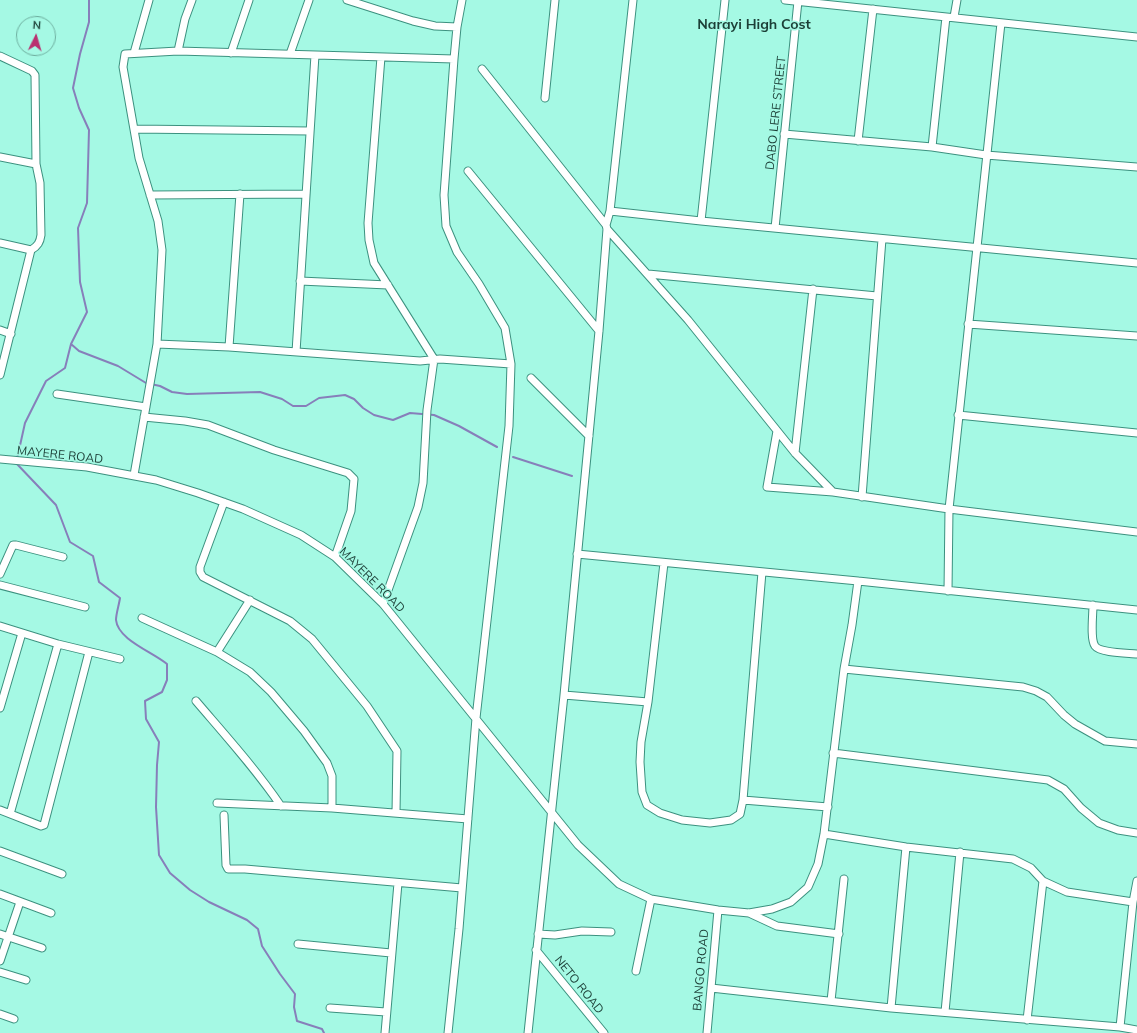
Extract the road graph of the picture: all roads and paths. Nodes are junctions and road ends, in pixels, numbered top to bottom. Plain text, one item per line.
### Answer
1 (148, 0) edge
2 (192, 0) edge
3 (248, 0) edge
4 (309, 0) edge
5 (346, 0) edge
6 (462, 0) edge
7 (554, 0) edge
8 (633, 0) edge
9 (725, 0) edge
10 (785, 0) edge
11 (957, 0) edge
12 (798, 1) junction
13 (817, 2) edge
14 (873, 9) junction
15 (946, 17) junction
16 (954, 17) junction
17 (1001, 23) junction
18 (457, 27) junction
19 (1137, 37) edge
20 (178, 51) junction
21 (134, 53) junction
22 (231, 53) junction
23 (290, 54) junction
24 (315, 55) junction
25 (0, 56) edge
26 (381, 57) junction
27 (454, 59) junction
28 (482, 69) dead end
29 (545, 98) dead end
30 (134, 129) junction
31 (310, 131) junction
32 (784, 134) junction
33 (858, 140) junction
34 (932, 147) junction
35 (986, 156) junction
36 (0, 157) edge
37 (36, 164) junction
38 (1137, 167) edge
39 (468, 171) dead end
40 (240, 194) junction
41 (306, 194) junction
42 (150, 195) junction
43 (610, 211) junction
44 (701, 221) junction
45 (606, 227) junction
46 (775, 228) junction
47 (882, 239) junction
48 (0, 243) edge
49 (976, 248) junction
50 (31, 250) junction
51 (1137, 263) edge
52 (648, 274) junction
53 (300, 281) junction
54 (388, 285) junction
55 (813, 290) junction
56 (877, 296) junction
57 (968, 324) junction
58 (0, 330) edge
59 (599, 331) junction
60 (11, 334) junction
61 (1137, 336) edge
62 (157, 344) junction
63 (229, 347) junction
64 (296, 352) junction
65 (434, 359) junction
66 (511, 364) junction
67 (0, 375) edge
68 (531, 378) dead end
69 (57, 394) dead end
70 (146, 407) junction
71 (958, 415) junction
72 (144, 417) junction
73 (777, 431) junction
74 (1137, 433) edge
75 (588, 436) junction
76 (795, 453) junction
77 (4, 460) edge
78 (134, 475) junction
79 (833, 492) junction
80 (862, 497) junction
81 (224, 502) junction
82 (949, 509) junction
83 (1137, 532) edge
84 (577, 554) junction
85 (63, 557) dead end
86 (335, 557) junction
87 (664, 563) junction
88 (762, 572) junction
89 (0, 574) edge
90 (858, 581) junction
91 (0, 584) edge
92 (948, 590) junction
93 (250, 600) junction
94 (383, 604) junction
95 (1093, 605) junction
96 (85, 607) dead end
97 (1137, 610) edge
98 (142, 618) dead end
99 (0, 626) edge
100 (22, 633) junction
101 (58, 644) junction
102 (89, 652) junction
103 (217, 652) junction
104 (1137, 654) edge
105 (120, 659) dead end
106 (844, 669) junction
107 (564, 694) junction
108 (196, 701) dead end
109 (648, 702) junction
110 (0, 708) edge
111 (476, 718) junction
112 (1137, 744) edge
113 (833, 753) junction
114 (744, 800) junction
115 (217, 803) dead end
116 (281, 806) junction
117 (828, 807) junction
118 (332, 808) junction
119 (0, 810) edge
120 (551, 812) junction
121 (396, 813) junction
122 (10, 814) junction
123 (224, 815) dead end
124 (468, 819) junction
125 (1137, 833) edge
126 (824, 834) junction
127 (906, 847) junction
128 (0, 851) edge
129 (960, 852) junction
130 (62, 874) dead end
131 (844, 879) dead end
132 (1137, 881) edge
133 (398, 882) junction
134 (1043, 882) junction
135 (462, 888) junction
136 (0, 894) edge
137 (651, 899) junction
138 (20, 902) junction
139 (1133, 902) junction
140 (718, 910) junction
141 (51, 913) dead end
142 (749, 913) junction
143 (611, 932) dead end
144 (0, 934) edge
145 (538, 934) junction
146 (839, 934) junction
147 (8, 937) junction
148 (298, 944) dead end
149 (42, 948) dead end
150 (536, 950) junction
151 (392, 953) junction
152 (0, 961) edge
153 (636, 971) dead end
154 (0, 972) edge
155 (26, 980) dead end
156 (711, 988) junction
157 (832, 1001) junction
158 (330, 1008) dead end
159 (891, 1008) junction
160 (386, 1012) junction
161 (945, 1012) junction
162 (0, 1014) edge
163 (14, 1019) dead end
164 (1027, 1020) junction
165 (1120, 1027) junction
166 (1137, 1030) edge
167 (385, 1033) edge
168 (448, 1033) edge
169 (528, 1033) edge
170 (604, 1033) edge
171 (707, 1033) edge

1 - 21 street
2 - 20 street
3 - 22 street
4 - 23 street
5 - 18 street
6 - 18 street
7 - 29 street
8 - 43 street
9 - 44 street
10 - 12 street
11 - 16 street
12 - 13 street
12 - 32 street, DABO LERE STREET
13 - 14 street
14 - 15 street
14 - 33 street
15 - 16 street
15 - 34 street
16 - 17 street
17 - 19 street
17 - 35 street
18 - 27 street
20 - 21 street
20 - 22 street
21 - 30 street
22 - 23 street
23 - 24 street
24 - 26 street
24 - 31 street
25 - 37 street
26 - 27 street
26 - 54 street
27 - 66 street
28 - 45 street
30 - 31 street
30 - 42 street
31 - 41 street
32 - 33 street
32 - 46 street, DABO LERE STREET
33 - 34 street
34 - 35 street
35 - 38 street
35 - 49 street
36 - 37 street
37 - 50 street
39 - 59 street
40 - 41 street
40 - 42 street
40 - 63 street
41 - 53 street
42 - 62 street
43 - 44 street
43 - 45 street
44 - 46 street
45 - 52 street
45 - 59 street
46 - 47 street
47 - 49 street
47 - 56 street
48 - 50 street
49 - 51 street
49 - 57 street
50 - 60 street
52 - 55 street
52 - 73 street
53 - 54 street
53 - 64 street
54 - 65 street
55 - 56 street
55 - 76 street
56 - 80 street
57 - 61 street
57 - 71 street
58 - 60 street
59 - 75 street
60 - 67 street
62 - 63 street
62 - 70 street
63 - 64 street
64 - 65 street
65 - 66 street
65 - 94 street
66 - 111 street
68 - 75 street
69 - 70 street
70 - 72 street
71 - 74 street
71 - 82 street
72 - 78 street
72 - 86 street
73 - 76 street
73 - 79 street
75 - 84 street
76 - 79 street
77 - 78 street, MAYERE ROAD
78 - 81 street, MAYERE ROAD
79 - 80 street
80 - 82 street
81 - 86 street, MAYERE ROAD
81 - 93 street
82 - 83 street
82 - 92 street
84 - 87 street
84 - 107 street
85 - 89 street
86 - 94 street, MAYERE ROAD
87 - 88 street
87 - 109 street
88 - 90 street
88 - 114 street
90 - 92 street
90 - 106 street
91 - 96 street
92 - 95 street
93 - 103 street
93 - 121 street
94 - 111 street, MAYERE ROAD
95 - 97 street
95 - 104 street
98 - 103 street
99 - 100 street
100 - 101 street
100 - 110 street
101 - 102 street
101 - 122 street
102 - 105 street
102 - 122 street
103 - 118 street
106 - 112 street
106 - 113 street
107 - 109 street
107 - 120 street
108 - 116 street
109 - 114 street
111 - 120 street, MAYERE ROAD
111 - 124 street
113 - 117 street
113 - 125 street
114 - 117 street
115 - 116 street
116 - 118 street
117 - 126 street
118 - 121 street
119 - 122 street
120 - 137 street, MAYERE ROAD
120 - 145 street
121 - 124 street
123 - 133 street
124 - 135 street
126 - 127 street
126 - 142 street
127 - 129 street
127 - 159 street
128 - 130 street
129 - 134 street
129 - 161 street
131 - 146 street
132 - 139 street
133 - 135 street
133 - 151 street
134 - 139 street
134 - 164 street
135 - 168 street
136 - 138 street
137 - 140 street, MAYERE ROAD
137 - 153 street
138 - 141 street
138 - 147 street
139 - 165 street
140 - 142 street, MAYERE ROAD
140 - 156 street, BANGO ROAD
142 - 146 street
143 - 145 street
144 - 147 street
145 - 150 street
146 - 157 street
147 - 149 street
147 - 152 street
148 - 151 street
150 - 169 street
150 - 170 street, NETO ROAD
151 - 160 street
154 - 155 street
156 - 157 street
156 - 171 street, BANGO ROAD
157 - 159 street
158 - 160 street
159 - 161 street
160 - 167 street
161 - 164 street
162 - 163 street
164 - 165 street
165 - 166 street

